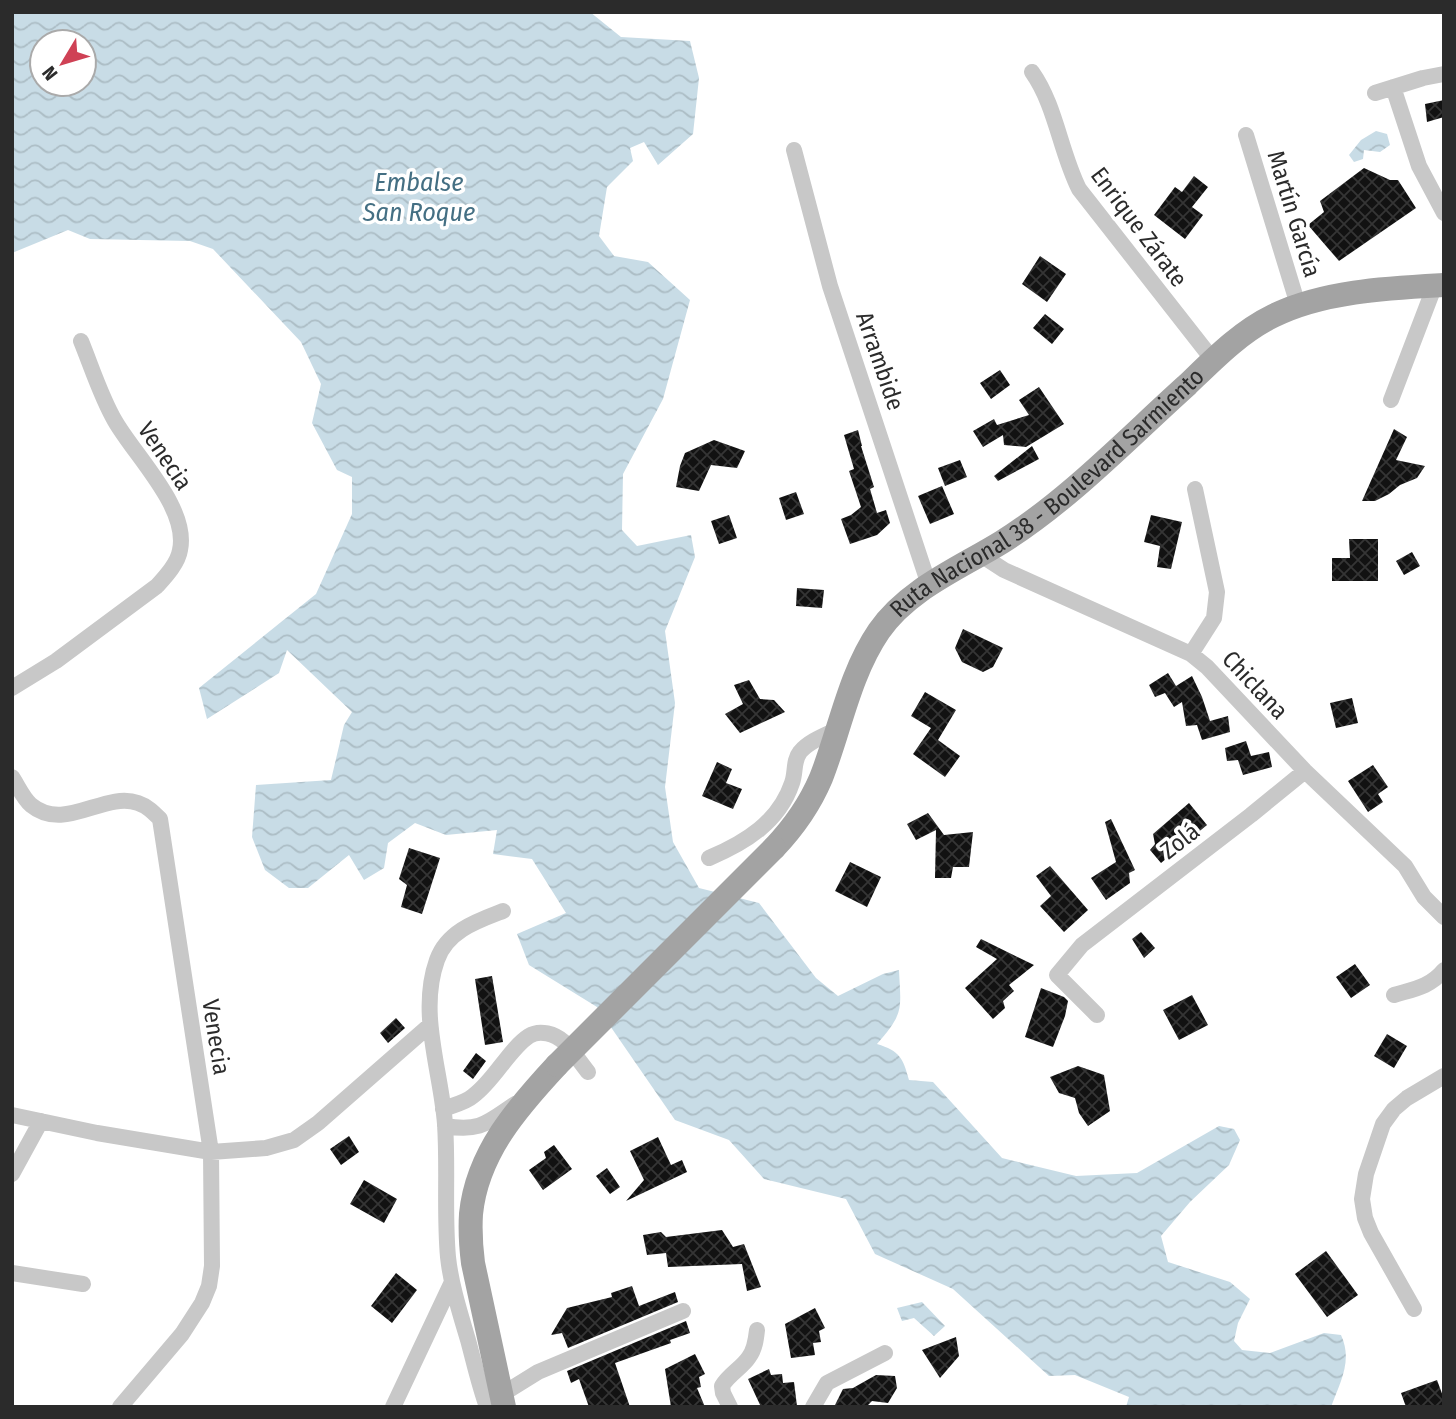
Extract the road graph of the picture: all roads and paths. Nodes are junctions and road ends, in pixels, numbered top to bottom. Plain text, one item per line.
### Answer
1 (1032, 72) dead end
2 (1444, 74) edge
3 (1393, 87) junction
4 (1375, 93) dead end
5 (1246, 135) dead end
6 (794, 150) dead end
7 (1444, 214) edge
8 (1439, 285) edge
9 (1298, 305) junction
10 (81, 341) dead end
11 (1213, 360) junction
12 (1391, 400) dead end
13 (1195, 489) dead end
14 (981, 555) junction
15 (929, 585) junction
16 (1191, 654) junction
17 (12, 688) edge
18 (838, 729) junction
19 (1305, 771) junction
20 (12, 777) edge
21 (709, 858) dead end
22 (503, 911) dead end
23 (1443, 917) edge
24 (1444, 970) edge
25 (1394, 995) dead end
26 (1097, 1015) dead end
27 (430, 1025) junction
28 (588, 1072) dead end
29 (1444, 1076) edge
30 (531, 1093) junction
31 (443, 1108) junction
32 (12, 1115) edge
33 (41, 1121) junction
34 (445, 1126) junction
35 (211, 1152) junction
36 (12, 1174) edge
37 (12, 1273) edge
38 (452, 1282) junction
39 (83, 1284) dead end
40 (1414, 1309) dead end
41 (683, 1311) dead end
42 (757, 1330) dead end
43 (885, 1353) dead end
44 (497, 1403) edge
45 (120, 1407) edge
46 (393, 1407) edge
47 (730, 1407) edge
48 (813, 1407) edge

1 - 11 street, Enrique Zárate
2 - 3 street
3 - 4 street
3 - 7 street
5 - 9 street, Martín García
6 - 15 street, Arrambide
8 - 9 main road, Ruta Nacional 38 - Boulevard Sarmiento
8 - 12 street
9 - 11 main road, Ruta Nacional 38 - Boulevard Sarmiento
10 - 17 street, Venecia
11 - 14 main road, Ruta Nacional 38 - Boulevard Sarmiento
13 - 16 street
14 - 15 main road, Ruta Nacional 38 - Boulevard Sarmiento
14 - 16 street, Chiclana
15 - 18 main road, Ruta Nacional 38 - Boulevard Sarmiento
16 - 19 street, Chiclana
18 - 21 street
18 - 30 main road, Ruta Nacional 38 - Boulevard Sarmiento, bridge
19 - 23 street, Chiclana
19 - 26 street, Zolá
20 - 35 street, Venecia
22 - 27 street
24 - 25 street
27 - 31 street
27 - 35 street
28 - 31 street
29 - 40 street
30 - 34 street
30 - 44 main road, Ruta Nacional 38 - Boulevard Sarmiento
31 - 34 street
32 - 33 street
33 - 35 street
33 - 36 street
34 - 38 street
35 - 45 street, Venecia
37 - 39 street
38 - 44 street
38 - 46 street
41 - 44 street
42 - 47 street
43 - 48 street

